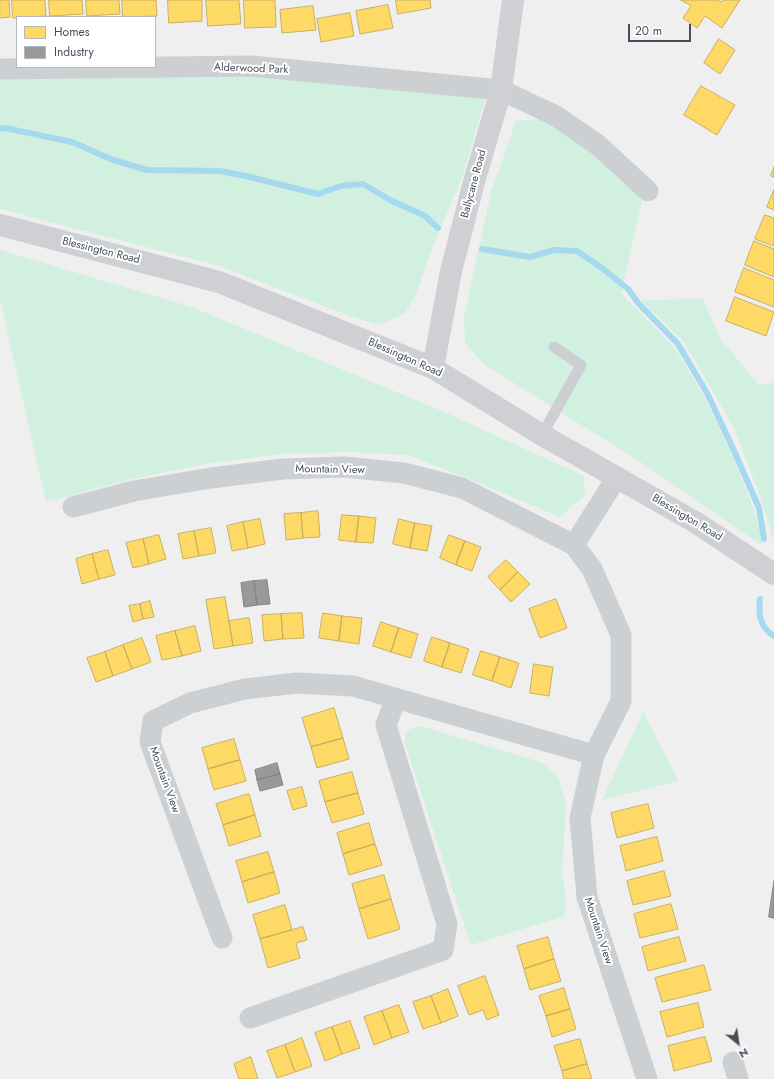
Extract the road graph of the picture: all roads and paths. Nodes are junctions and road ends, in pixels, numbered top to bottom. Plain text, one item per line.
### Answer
1 (513, 0) edge
2 (156, 67) edge
3 (0, 68) edge
4 (16, 68) edge
5 (501, 90) junction
6 (648, 191) dead end
7 (0, 225) edge
8 (554, 347) dead end
9 (433, 368) junction
10 (542, 435) junction
11 (617, 477) junction
12 (73, 507) dead end
13 (574, 545) junction
14 (774, 574) edge
15 (396, 698) junction
16 (594, 755) junction
17 (222, 938) dead end
18 (250, 1018) dead end
19 (647, 1079) edge

1 - 5 main road, Ballycane Road
2 - 5 street, Alderwood Park
3 - 4 street, Alderwood Park
5 - 6 street, Alderwood Park
5 - 9 main road, Ballycane Road
7 - 9 main road, Blessington Road
8 - 10 lane
9 - 10 main road, Blessington Road
10 - 11 main road, Blessington Road
11 - 13 street
11 - 14 main road, Blessington Road
12 - 13 street, Mountain View
13 - 16 street, Mountain View
15 - 16 street, Mountain View
15 - 17 street, Mountain View
15 - 18 street
16 - 19 street, Mountain View

